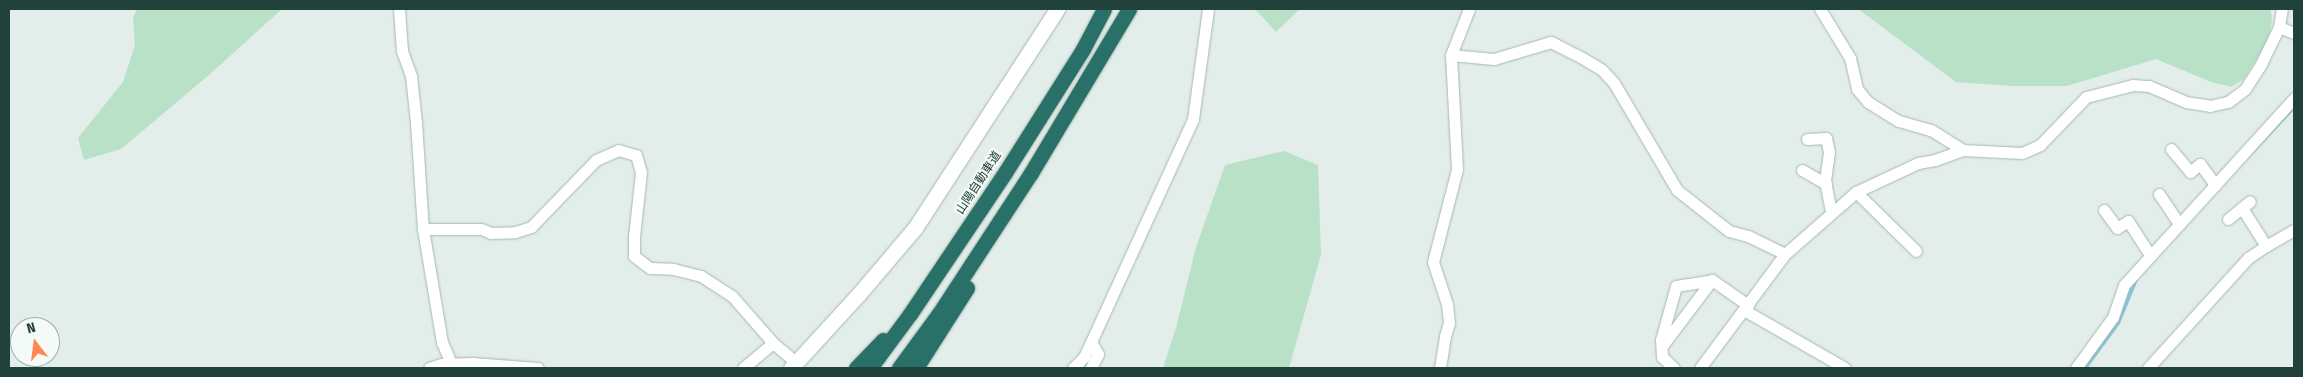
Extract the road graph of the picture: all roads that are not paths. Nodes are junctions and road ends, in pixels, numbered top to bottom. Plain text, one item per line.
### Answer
1 (399, 9) edge
2 (1057, 9) edge
3 (1104, 9) edge
4 (1129, 9) edge
5 (1208, 9) edge
6 (1468, 9) edge
7 (1820, 9) edge
8 (2282, 9) edge
9 (2279, 27) junction
10 (2294, 33) edge
11 (1451, 55) junction
12 (2294, 98) edge
13 (1807, 138) dead end
14 (2171, 149) dead end
15 (1963, 150) junction
16 (1935, 160) junction
17 (1944, 168) dead end
18 (1802, 170) dead end
19 (1032, 173) junction
20 (1826, 184) junction
21 (2215, 185) junction
22 (1856, 192) junction
23 (2159, 194) dead end
24 (2104, 210) dead end
25 (1831, 212) junction
26 (2228, 219) dead end
27 (2179, 224) junction
28 (423, 229) junction
29 (2294, 230) edge
30 (2266, 246) junction
31 (1916, 250) dead end
32 (1785, 254) junction
33 (2150, 255) junction
34 (1712, 280) junction
35 (1746, 308) junction
36 (910, 314) junction
37 (1091, 342) junction
38 (773, 343) junction
39 (1661, 346) junction
40 (794, 365) edge
41 (449, 367) edge
42 (429, 368) edge
43 (538, 368) edge
44 (743, 368) edge
45 (856, 368) edge
46 (870, 368) edge
47 (899, 368) edge
48 (916, 368) edge
49 (1073, 368) edge
50 (1091, 368) edge
51 (1440, 368) edge
52 (1674, 368) edge
53 (1700, 368) edge
54 (1845, 368) edge
55 (2076, 368) edge
56 (2148, 368) edge

1 - 28 street
2 - 40 street
3 - 36 highway, 山陽自動車道
4 - 19 highway
5 - 37 street
6 - 11 street
7 - 15 street
8 - 9 street
9 - 10 street
9 - 15 street
11 - 32 street
11 - 51 street
12 - 21 street
13 - 20 street
14 - 21 street
15 - 16 street
16 - 17 street
16 - 22 street
18 - 20 street
19 - 47 highway
19 - 48 highway
20 - 25 street
21 - 27 street
22 - 25 street
22 - 31 street
23 - 27 street
24 - 33 street
25 - 32 street
26 - 30 street
27 - 33 street
28 - 38 street
28 - 41 street
29 - 30 street
30 - 56 street
32 - 35 street
33 - 55 street
34 - 35 street
34 - 39 street
34 - 39 street
35 - 53 street
35 - 54 street
36 - 45 highway
36 - 46 highway, 山陽自動車道
37 - 49 street
37 - 50 street
38 - 40 street
38 - 44 street
39 - 52 street
41 - 42 street
41 - 43 street

